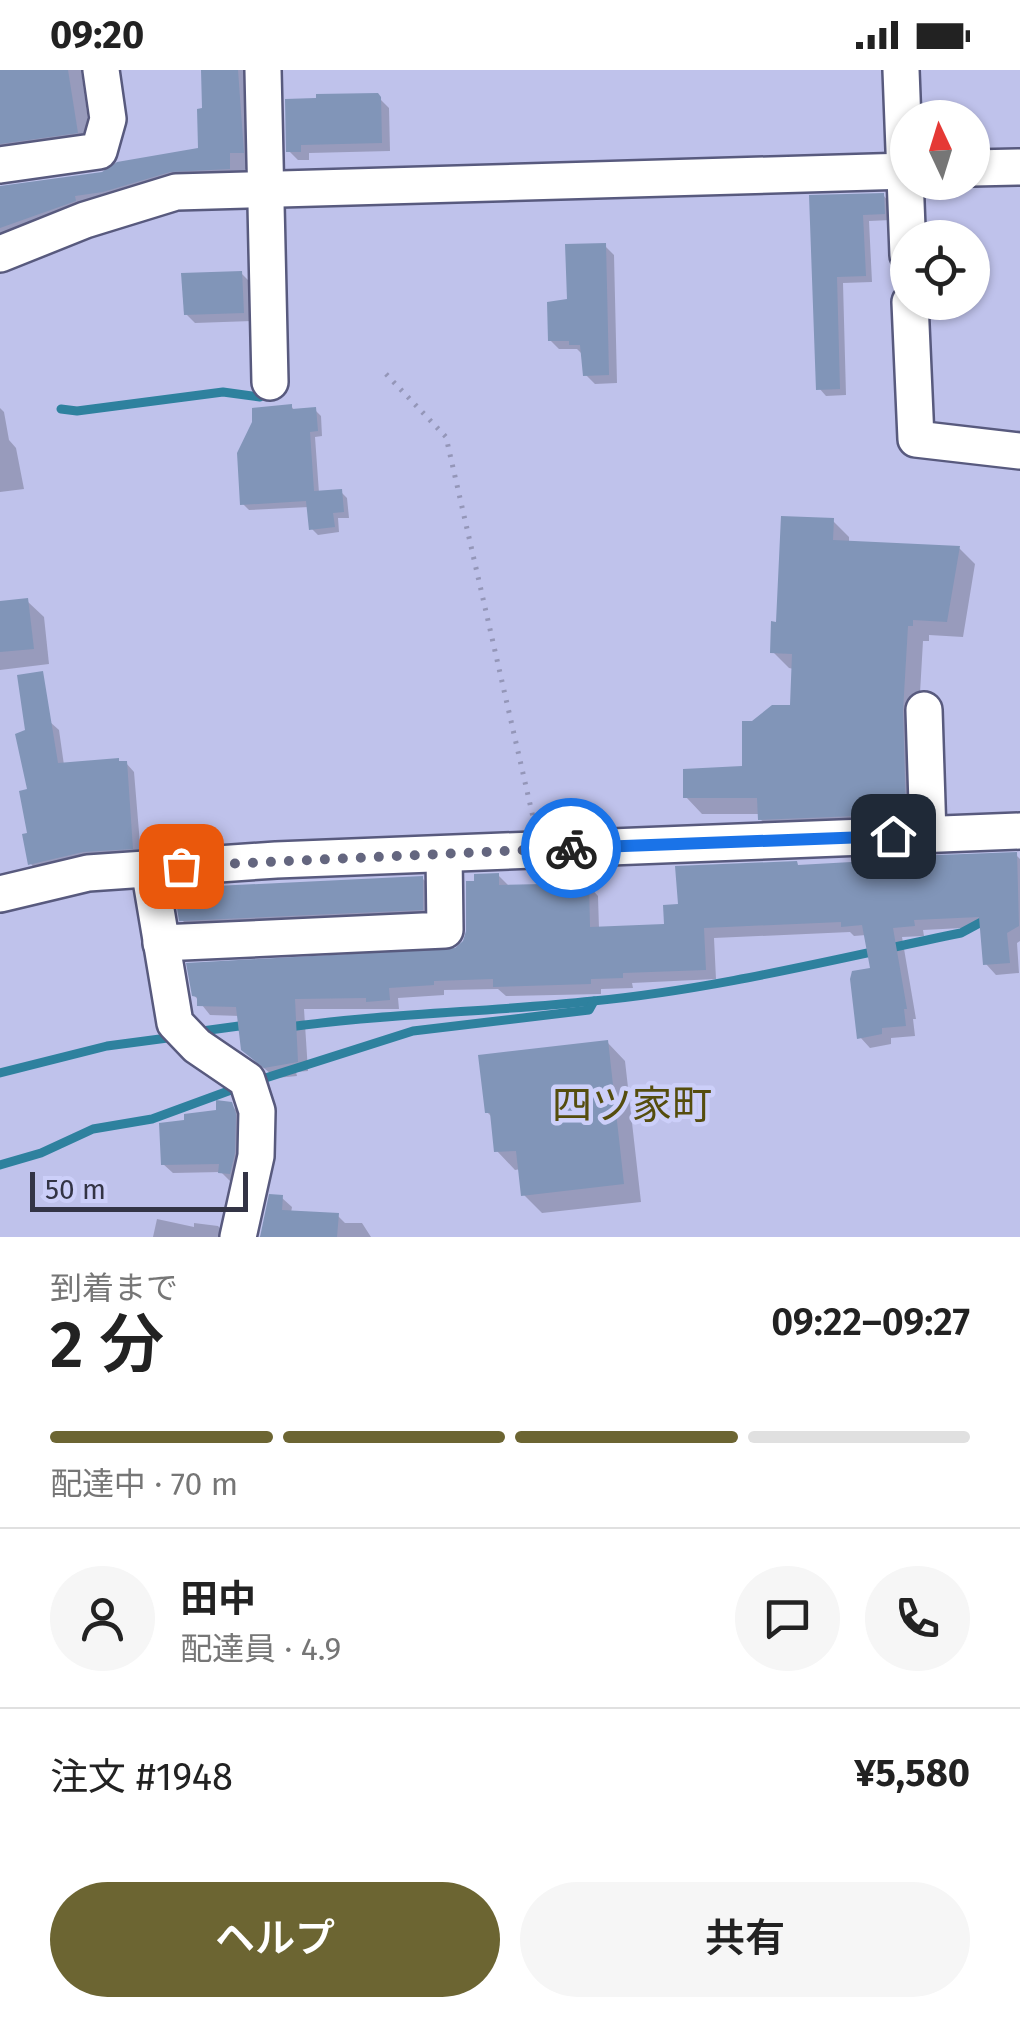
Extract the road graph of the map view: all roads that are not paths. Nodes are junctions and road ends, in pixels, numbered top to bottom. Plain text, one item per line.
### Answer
1 (101, 70) edge
2 (263, 70) edge
3 (900, 70) edge
4 (902, 100) edge
5 (0, 165) edge
6 (1020, 167) edge
7 (990, 168) edge
8 (890, 171) edge
9 (267, 189) junction
10 (0, 254) edge
11 (911, 320) edge
12 (270, 382) dead end
13 (1020, 451) edge
14 (924, 710) dead end
15 (1020, 831) edge
16 (928, 835) junction
17 (444, 854) junction
18 (149, 868) junction
19 (0, 894) edge
20 (161, 943) junction
21 (238, 1237) edge

1 - 5 street
2 - 9 street
3 - 4 street
6 - 7 street
8 - 9 street
9 - 10 street
9 - 12 street
11 - 13 street
14 - 16 street
15 - 16 street
16 - 17 street
17 - 18 street
17 - 20 street
18 - 19 street
18 - 20 street
20 - 21 street

